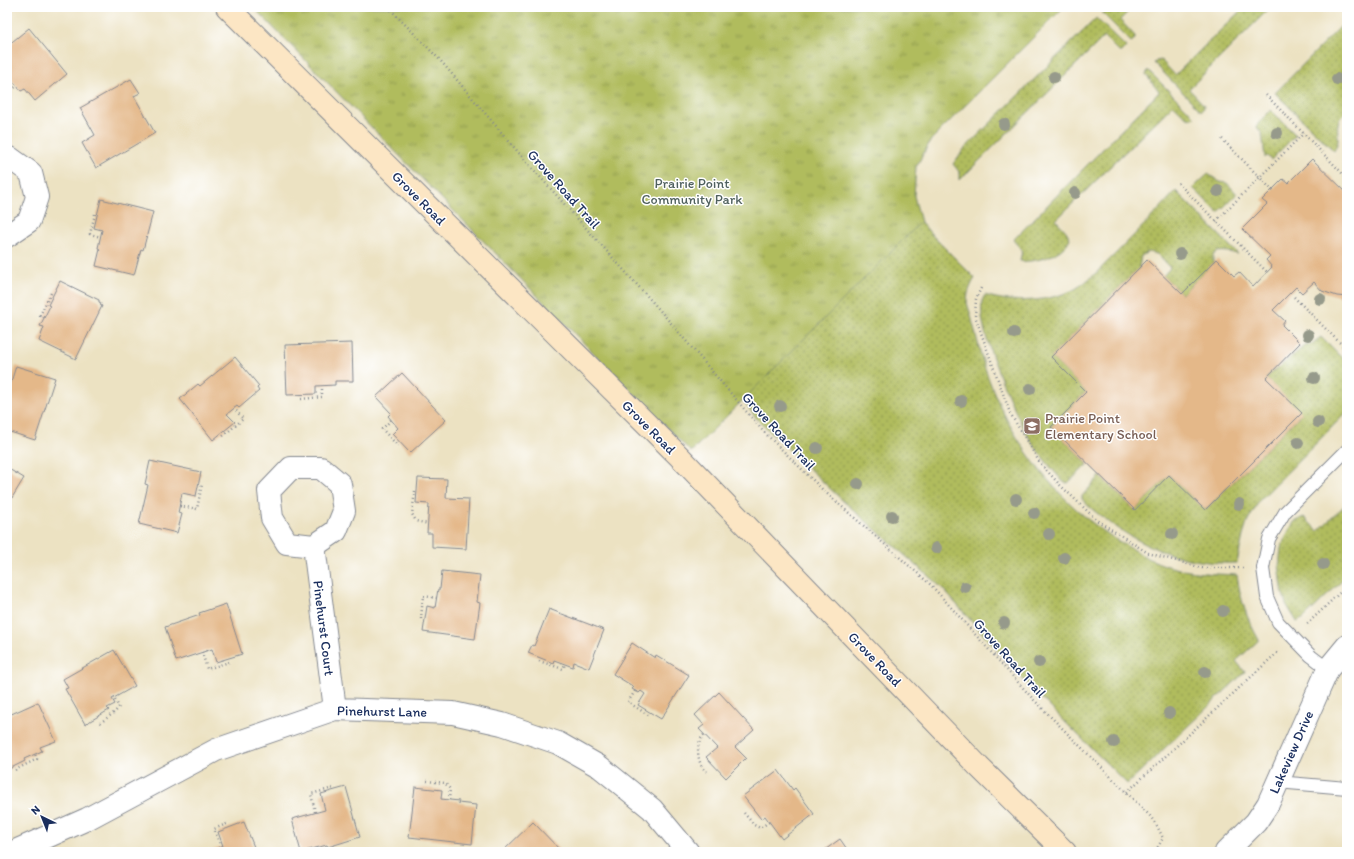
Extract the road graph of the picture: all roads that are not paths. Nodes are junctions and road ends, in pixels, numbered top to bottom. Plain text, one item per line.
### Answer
1 (227, 7) edge
2 (7, 159) edge
3 (7, 236) edge
4 (1347, 450) edge
5 (314, 546) dead end
6 (1347, 646) edge
7 (1328, 669) junction
8 (335, 709) junction
9 (1277, 782) junction
10 (1347, 788) edge
11 (13, 852) edge
12 (688, 852) edge
13 (1065, 852) edge
14 (1226, 852) edge

1 - 13 street, Grove Road
2 - 3 street
4 - 7 lane
5 - 8 street, Pinehurst Court
6 - 7 street, Lakeview Drive
7 - 9 street, Lakeview Drive
8 - 11 street, Pinehurst Lane
8 - 12 street, Pinehurst Lane
9 - 10 lane
9 - 14 street, Lakeview Drive

